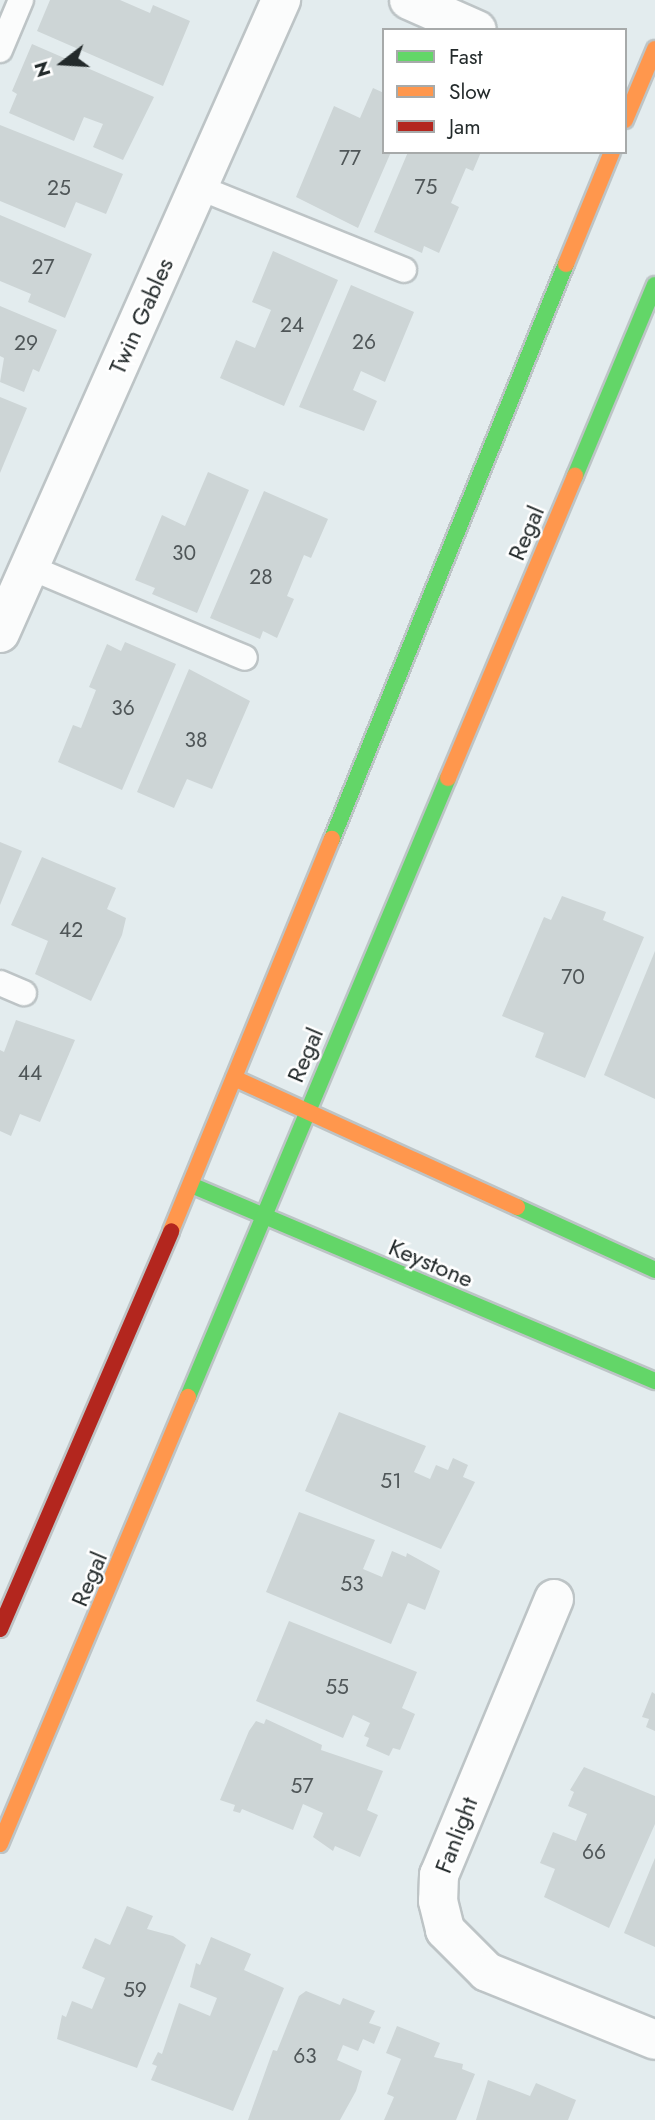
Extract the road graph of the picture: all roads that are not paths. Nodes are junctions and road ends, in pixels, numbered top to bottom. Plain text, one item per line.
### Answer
1 (21, 0) edge
2 (281, 0) edge
3 (409, 0) edge
4 (472, 28) edge
5 (655, 49) edge
6 (0, 50) edge
7 (635, 106) edge
8 (611, 154) edge
9 (198, 187) junction
10 (404, 270) dead end
11 (655, 285) edge
12 (29, 567) junction
13 (0, 633) edge
14 (245, 658) dead end
15 (0, 983) edge
16 (24, 993) dead end
17 (234, 1078) junction
18 (307, 1108) junction
19 (191, 1185) junction
20 (265, 1218) junction
21 (655, 1270) edge
22 (655, 1381) edge
23 (554, 1599) dead end
24 (0, 1629) edge
25 (0, 1844) edge
26 (655, 2040) edge

1 - 6 lane
2 - 9 street, Twin Gables
3 - 4 street
5 - 7 street
8 - 17 street
9 - 10 lane
9 - 12 street, Twin Gables
11 - 18 street, Regal
12 - 13 street, Twin Gables
12 - 14 lane
15 - 16 lane
17 - 18 street
17 - 19 street
18 - 20 street, Regal
18 - 21 street
19 - 20 street, Keystone
19 - 24 street
20 - 22 street, Keystone
20 - 25 street, Regal
23 - 26 street, Fanlight

